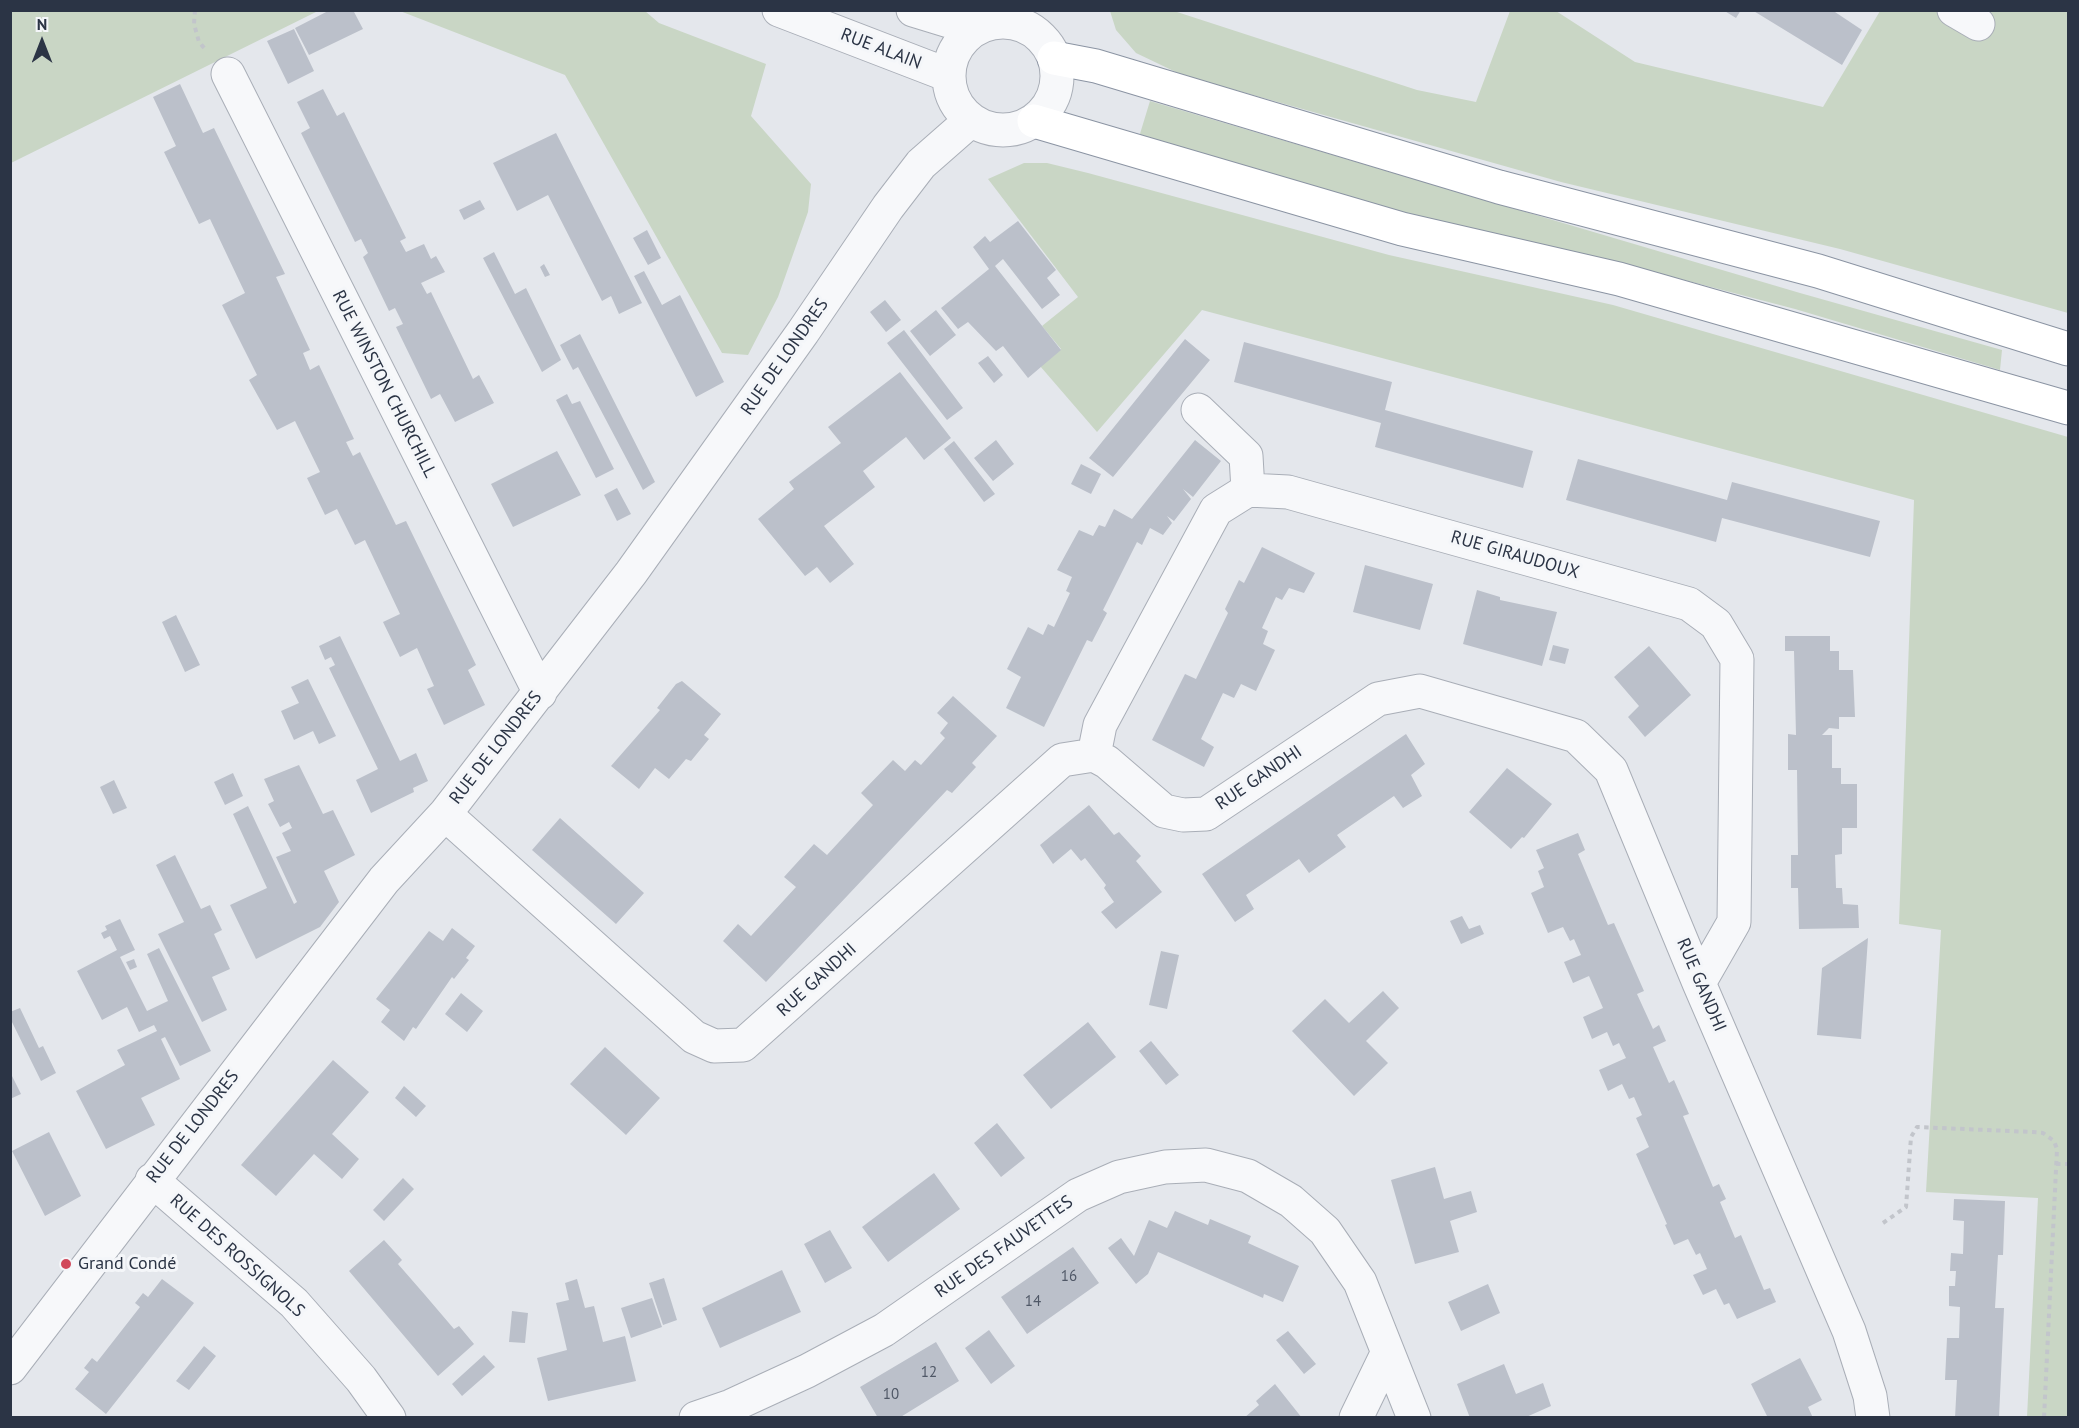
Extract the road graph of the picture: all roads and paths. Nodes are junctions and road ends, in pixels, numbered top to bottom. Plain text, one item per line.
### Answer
1 (779, 10) edge
2 (913, 10) edge
3 (1039, 21) edge
4 (975, 29) junction
5 (1054, 58) junction
6 (228, 74) dead end
7 (948, 75) junction
8 (970, 121) junction
9 (1034, 122) junction
10 (2068, 349) edge
11 (2062, 406) edge
12 (1197, 410) dead end
13 (1248, 490) junction
14 (540, 693) junction
15 (1094, 755) junction
16 (445, 814) junction
17 (1699, 982) junction
18 (2056, 1164) junction
19 (2068, 1164) edge
20 (152, 1180) junction
21 (1883, 1223) dead end
22 (1387, 1354) junction
23 (10, 1368) edge
24 (389, 1418) edge
25 (696, 1418) edge
26 (1356, 1418) edge
27 (1414, 1418) edge
28 (1873, 1418) edge
29 (2044, 1418) edge

1 - 7 street, RUE ALAIN
2 - 4 street
3 - 4 street
3 - 5 street
4 - 7 street
5 - 9 street
5 - 10 highway
6 - 14 street, RUE WINSTON CHURCHILL
7 - 8 street
8 - 9 street
8 - 14 street, RUE DE LONDRES
9 - 11 highway
12 - 13 street
13 - 15 street
13 - 17 street, RUE GIRAUDOUX
14 - 16 street, RUE DE LONDRES
15 - 16 street, RUE GANDHI
15 - 17 street, RUE GANDHI
16 - 20 street, RUE DE LONDRES
17 - 28 street, RUE GANDHI
18 - 19 path
18 - 21 path
18 - 29 path
20 - 23 street, RUE DE LONDRES
20 - 24 street, RUE DES ROSSIGNOLS
22 - 25 street, RUE DES FAUVETTES
22 - 26 street
22 - 27 street, RUE DES FAUVETTES

